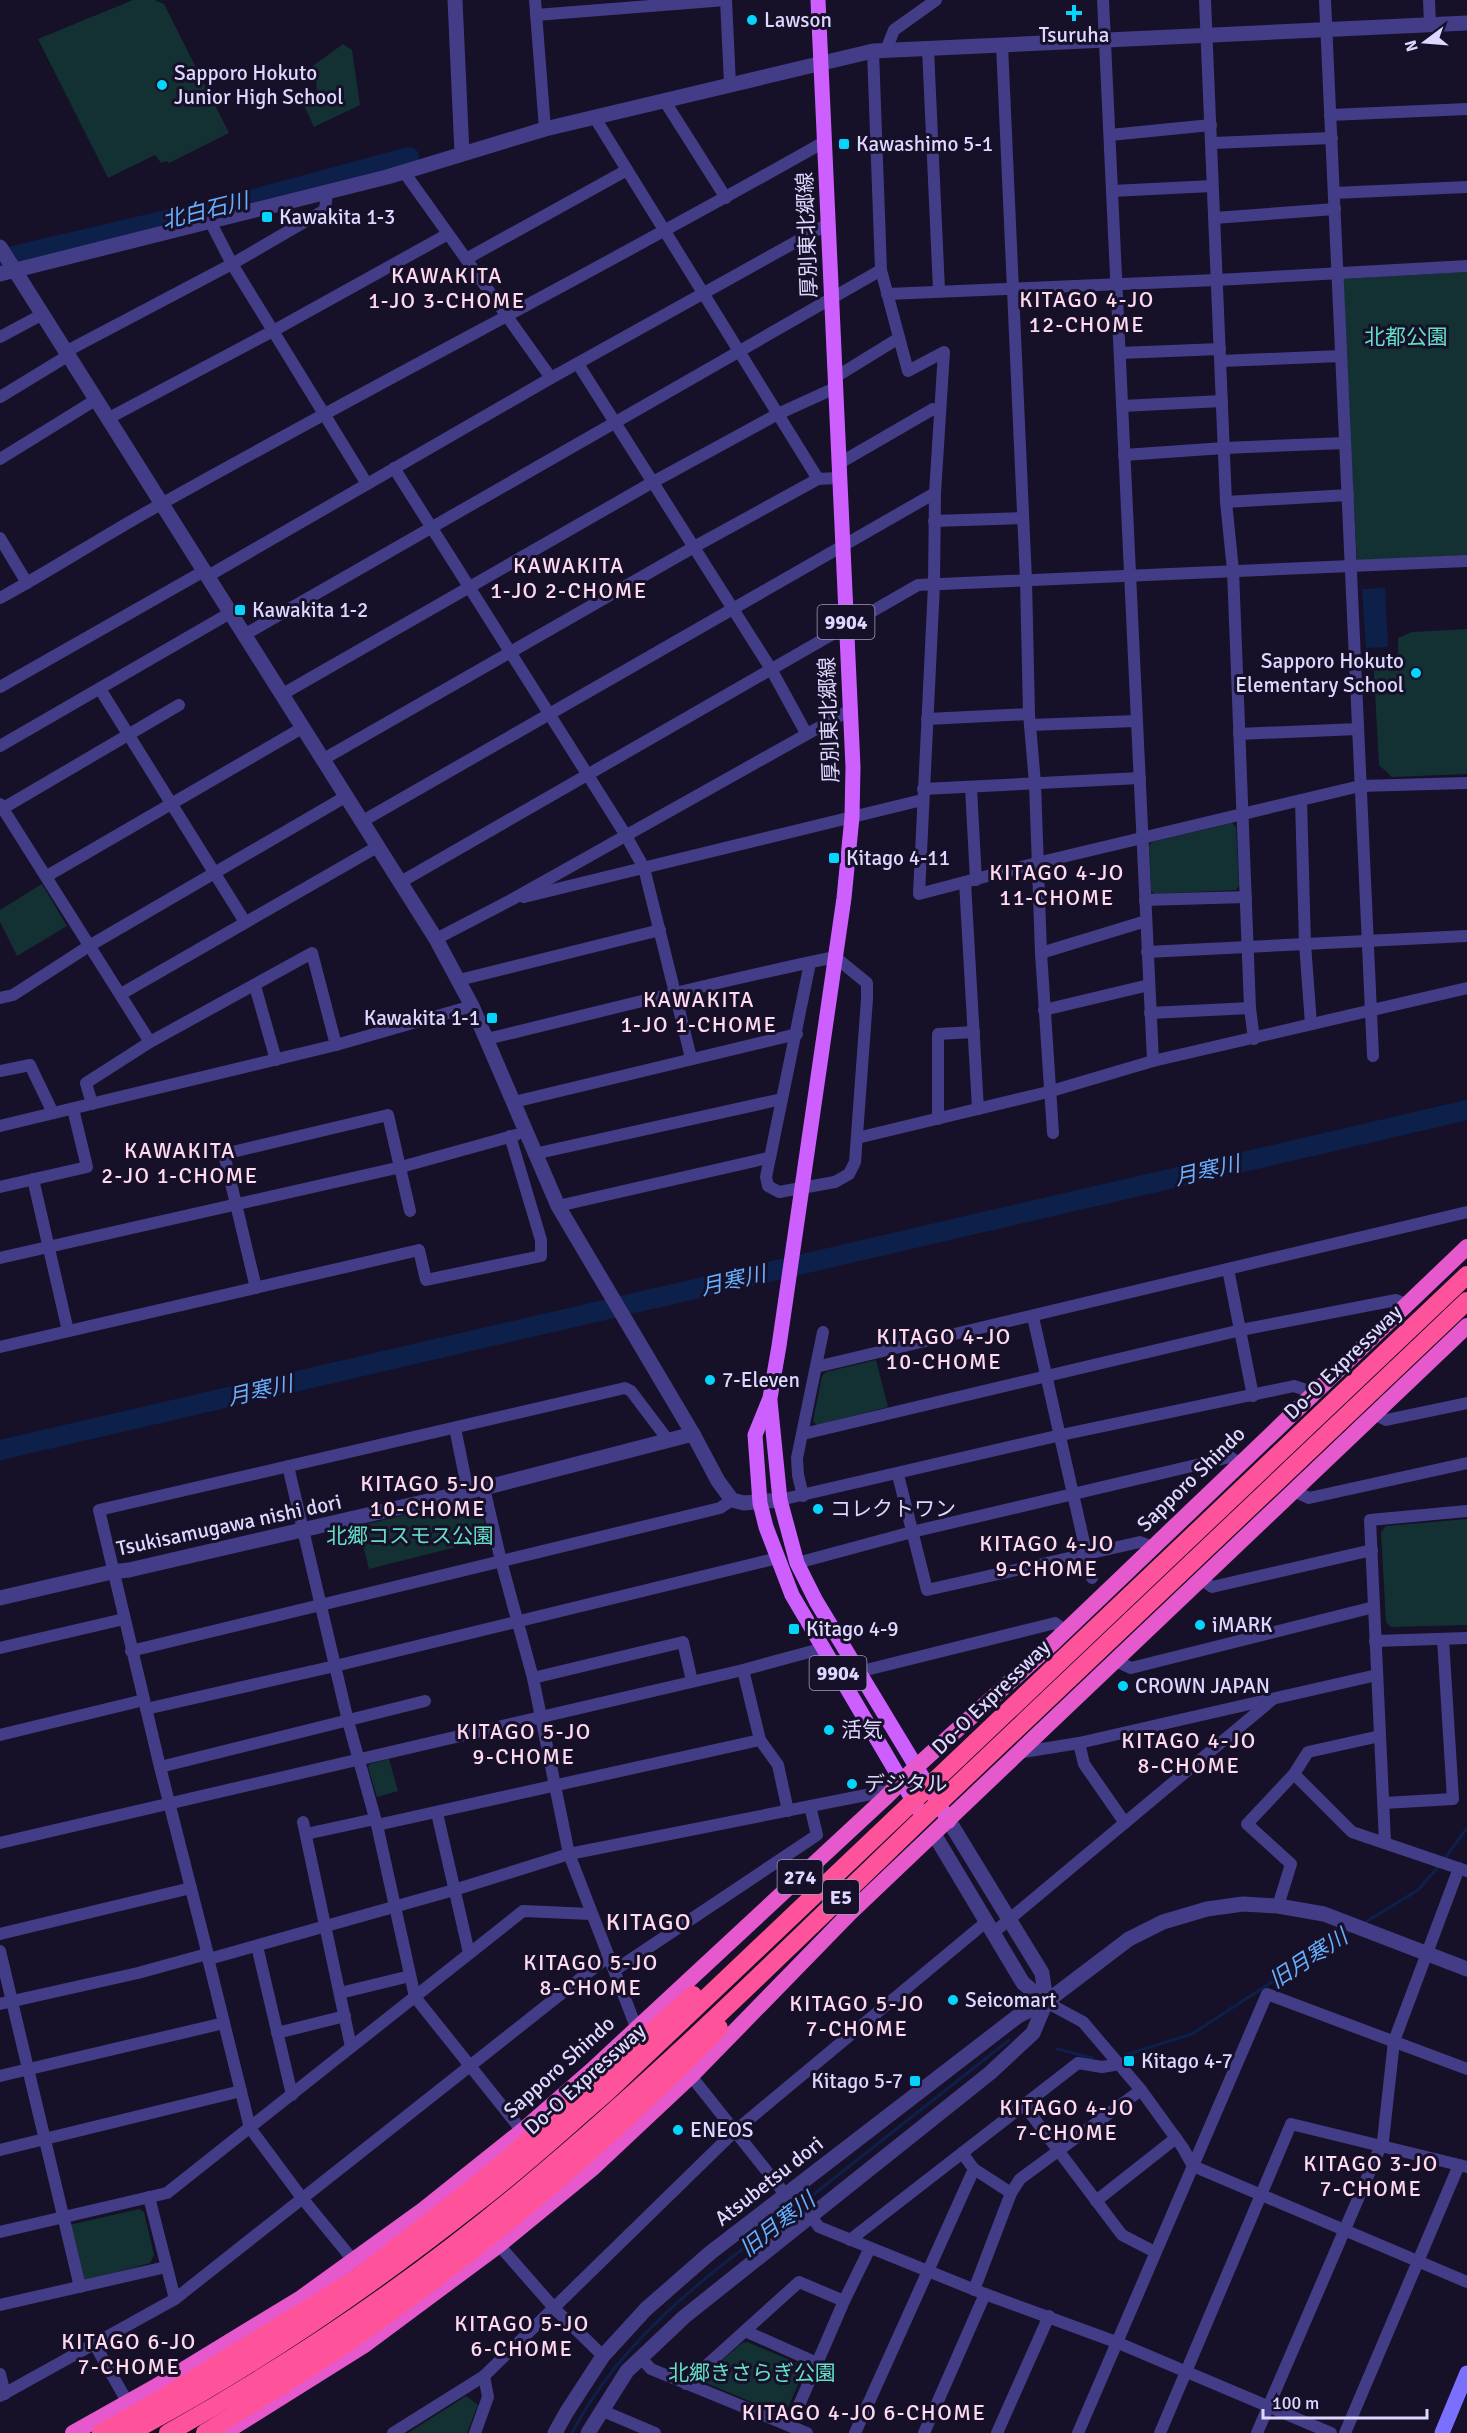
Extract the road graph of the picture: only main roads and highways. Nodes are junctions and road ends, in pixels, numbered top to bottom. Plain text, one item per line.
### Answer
1 (818, 0) edge
2 (1467, 1247) edge
3 (1467, 1275) edge
4 (1467, 1301) edge
5 (1467, 1326) edge
6 (770, 1398) junction
7 (915, 1767) junction
8 (902, 1782) junction
9 (949, 1821) junction
10 (934, 1834) junction
11 (757, 1951) junction
12 (778, 1958) junction
13 (1467, 2373) edge
14 (234, 2430) edge
15 (73, 2433) edge
16 (101, 2433) edge
17 (129, 2433) edge
18 (168, 2433) edge
19 (205, 2433) edge
20 (1442, 2433) edge

1 - 6 main road, 厚別東北郷線 / 9904
2 - 7 highway, Sapporo Shindo / 274
3 - 11 highway, Do-O Expressway / E5
4 - 12 highway, Do-O Expressway / E5
5 - 9 highway
6 - 7 main road, 厚別東北郷線 / 9904
6 - 8 main road, 厚別東北郷線 / 9904
7 - 8 highway, Sapporo Shindo / 274
7 - 9 main road, 厚別東北郷線 / 9904
8 - 10 main road, 厚別東北郷線 / 9904
8 - 15 highway, Sapporo Shindo / 274
9 - 10 highway
10 - 14 highway
11 - 16 highway
11 - 17 highway, Do-O Expressway / E5
12 - 18 highway, Do-O Expressway / E5
12 - 19 highway
13 - 20 main road

